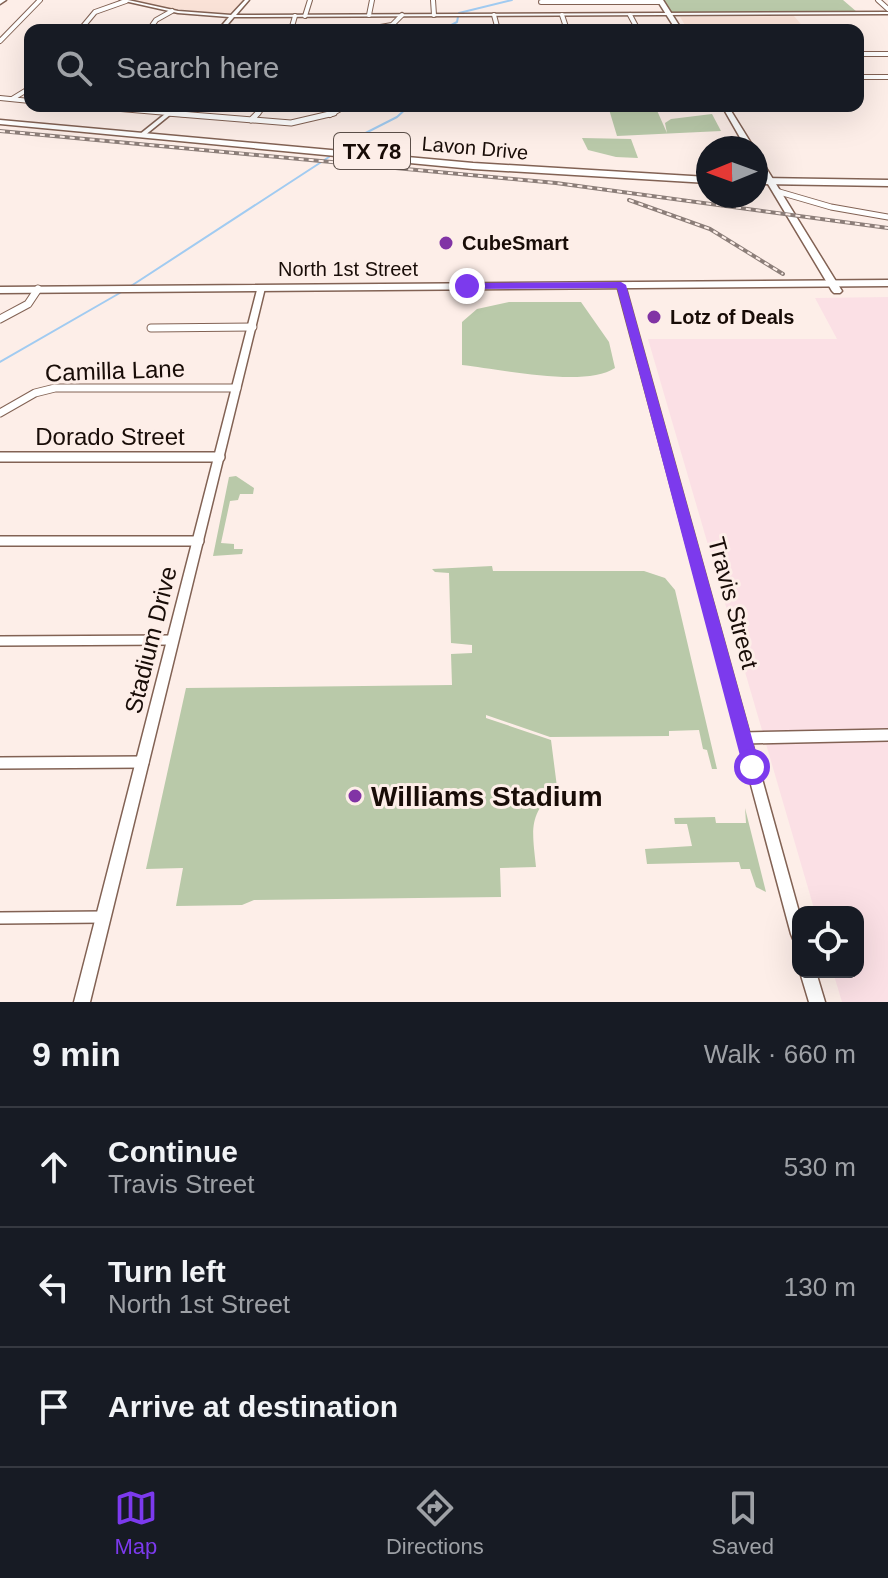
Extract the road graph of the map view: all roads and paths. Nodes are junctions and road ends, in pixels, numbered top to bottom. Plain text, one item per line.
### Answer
1 (40, 0) edge
2 (247, 0) edge
3 (310, 0) edge
4 (372, 0) edge
5 (433, 0) edge
6 (878, 0) edge
7 (124, 1) edge
8 (660, 1) edge
9 (541, 2) edge
10 (172, 11) junction
11 (888, 11) edge
12 (369, 15) junction
13 (402, 15) junction
14 (434, 15) junction
15 (494, 15) junction
16 (562, 15) junction
17 (630, 15) junction
18 (669, 15) junction
19 (232, 16) junction
20 (295, 16) junction
21 (305, 16) junction
22 (85, 24) edge
23 (154, 24) edge
24 (225, 24) edge
25 (293, 24) edge
26 (394, 24) edge
27 (496, 24) edge
28 (565, 24) edge
29 (635, 24) edge
30 (675, 24) edge
31 (0, 41) edge
32 (864, 54) edge
33 (888, 54) edge
34 (864, 77) edge
35 (888, 77) edge
36 (24, 91) edge
37 (0, 98) edge
38 (11, 99) junction
39 (24, 100) edge
40 (157, 112) edge
41 (259, 112) edge
42 (332, 112) edge
43 (729, 112) edge
44 (169, 113) junction
45 (0, 119) edge
46 (250, 120) junction
47 (145, 133) junction
48 (743, 136) edge
49 (456, 162) junction
50 (577, 167) junction
51 (521, 170) junction
52 (696, 173) edge
53 (888, 177) edge
54 (696, 179) edge
55 (768, 181) edge
56 (768, 181) edge
57 (768, 182) edge
58 (888, 183) edge
59 (768, 186) edge
60 (888, 217) edge
61 (888, 283) edge
62 (834, 287) junction
63 (622, 289) junction
64 (0, 290) edge
65 (261, 291) junction
66 (888, 291) edge
67 (134, 292) junction
68 (36, 293) junction
69 (0, 296) edge
70 (0, 319) edge
71 (253, 327) junction
72 (151, 328) dead end
73 (237, 388) junction
74 (0, 413) edge
75 (0, 457) edge
76 (220, 457) junction
77 (0, 541) edge
78 (199, 541) junction
79 (173, 640) junction
80 (0, 641) edge
81 (888, 735) edge
82 (744, 738) junction
83 (143, 762) junction
84 (0, 763) edge
85 (792, 912) edge
86 (104, 917) junction
87 (0, 918) edge
88 (810, 978) edge
89 (82, 1002) edge
90 (817, 1002) edge

1 - 31 street
2 - 19 street
3 - 21 street
4 - 12 street
5 - 14 street
6 - 11 street
7 - 10 street
7 - 22 street
8 - 9 street
8 - 18 main road
10 - 19 street
10 - 23 street
11 - 18 street
12 - 13 street
12 - 21 street
13 - 14 street
13 - 26 street
14 - 15 street
15 - 16 street
15 - 27 street
16 - 17 street
16 - 28 street
17 - 18 street
17 - 29 street
18 - 30 main road
19 - 20 street
19 - 24 street
20 - 21 street
20 - 25 street
32 - 33 street
34 - 35 street
36 - 38 street
37 - 38 street
38 - 39 street
40 - 44 street
41 - 46 street
42 - 46 street
43 - 48 main road
44 - 46 street
44 - 47 street
45 - 47 main road, Lavon Drive / TX 78
47 - 49 main road, Lavon Drive / TX 78
49 - 50 main road, Lavon Drive / TX 78
49 - 51 main road, Lavon Drive / TX 78
50 - 51 main road
50 - 52 main road, Lavon Drive / TX 78
51 - 54 main road, Lavon Drive / TX 78
53 - 55 main road
56 - 58 main road
57 - 60 street
59 - 62 main road
61 - 62 main road, North 1st Street
62 - 63 main road, North 1st Street
62 - 66 main road, North 1st Street
63 - 65 main road, North 1st Street
63 - 82 street, Travis Street
64 - 68 main road, North 1st Street
65 - 67 main road, North 1st Street
65 - 67 main road, North 1st Street
65 - 71 street, Stadium Drive
67 - 68 main road, North 1st Street
68 - 69 main road, North 1st Street
68 - 70 street
71 - 72 street
71 - 73 street, Stadium Drive
73 - 74 street, Camilla Lane
73 - 76 street, Stadium Drive
75 - 76 street, Dorado Street
76 - 78 street, Stadium Drive
77 - 78 street
78 - 79 street, Stadium Drive
79 - 80 street
79 - 83 street, Stadium Drive
81 - 82 street
82 - 85 street, Travis Street
83 - 84 street
83 - 86 street, Stadium Drive
86 - 87 street
86 - 89 street, Stadium Drive
88 - 90 street

